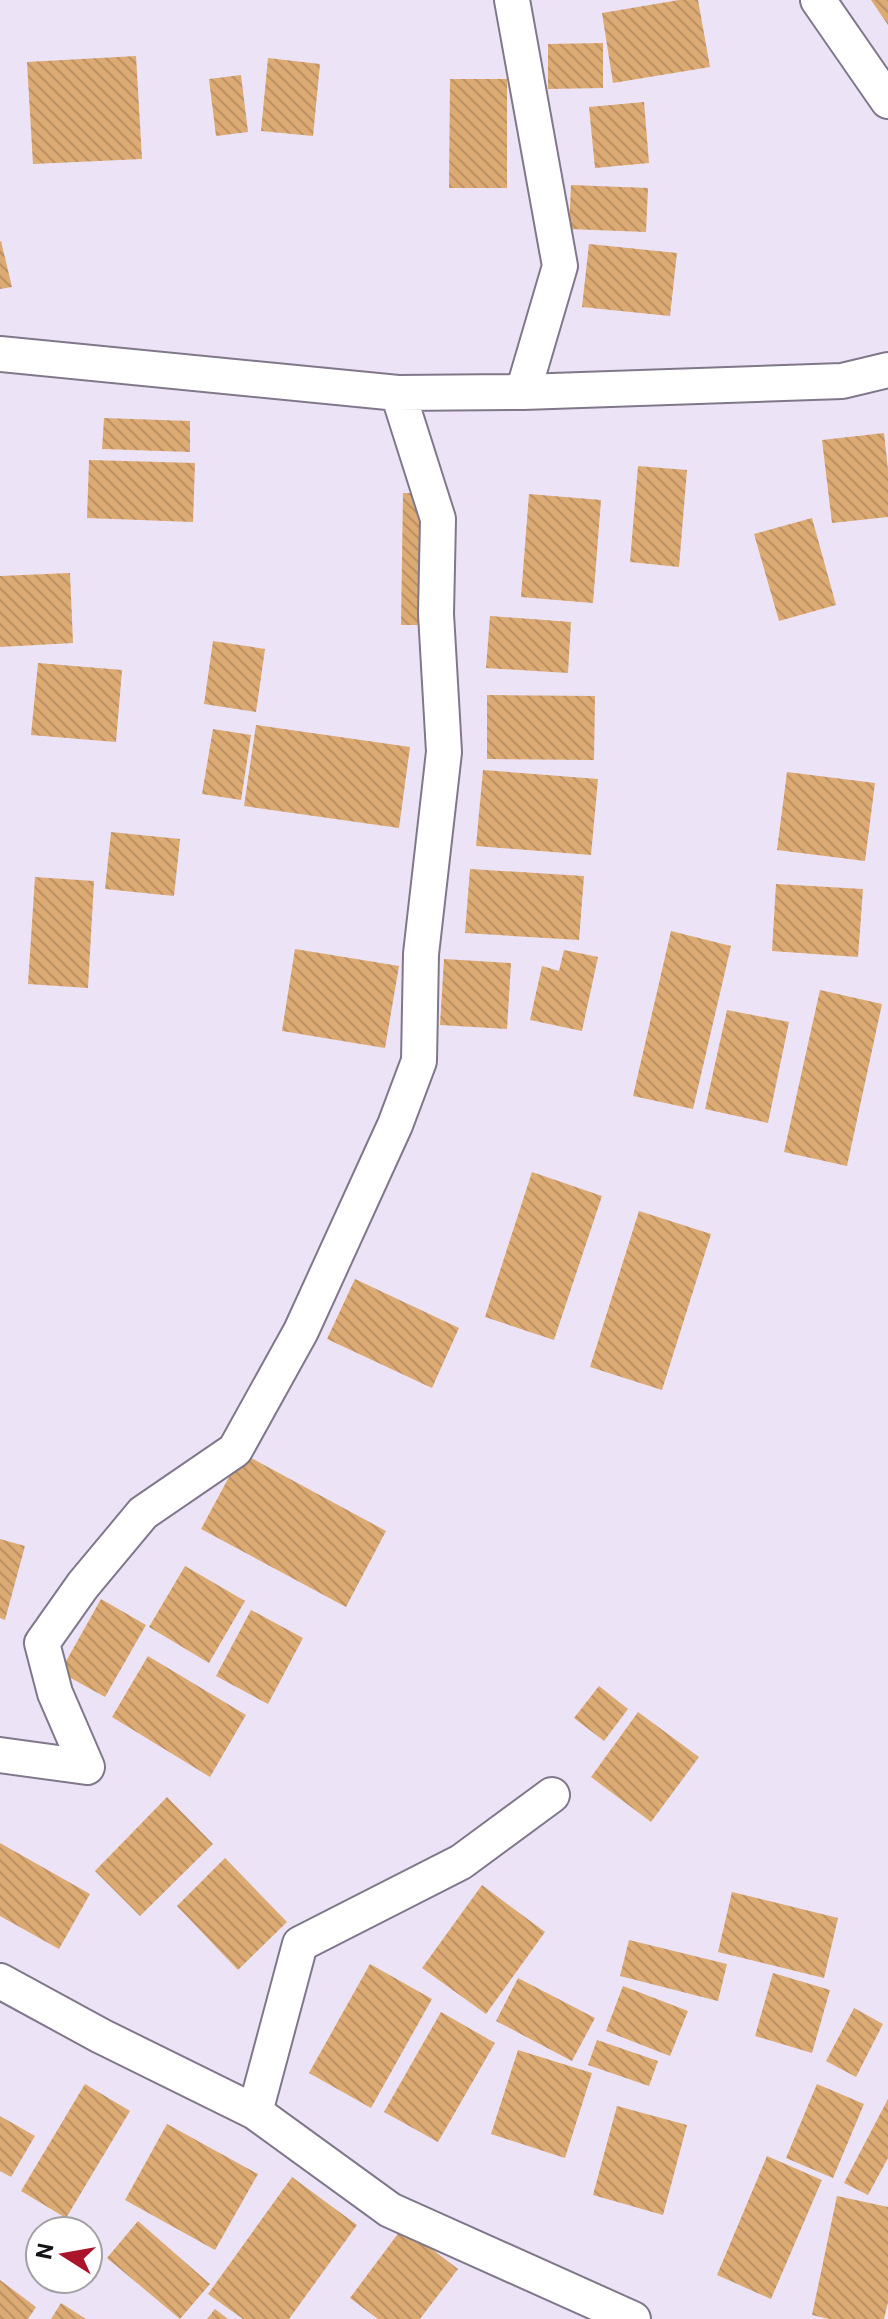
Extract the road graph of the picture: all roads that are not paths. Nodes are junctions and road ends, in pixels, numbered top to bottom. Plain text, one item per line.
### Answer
1 (512, 0) edge
2 (818, 0) edge
3 (888, 101) edge
4 (0, 354) edge
5 (888, 370) edge
6 (523, 392) junction
7 (398, 393) junction
8 (0, 1755) edge
9 (552, 1795) dead end
10 (0, 1981) edge
11 (255, 2112) junction
12 (633, 2319) edge

1 - 6 street
2 - 3 street
4 - 7 street
5 - 6 street
6 - 7 street
7 - 8 street
9 - 11 street
10 - 11 street
11 - 12 street

